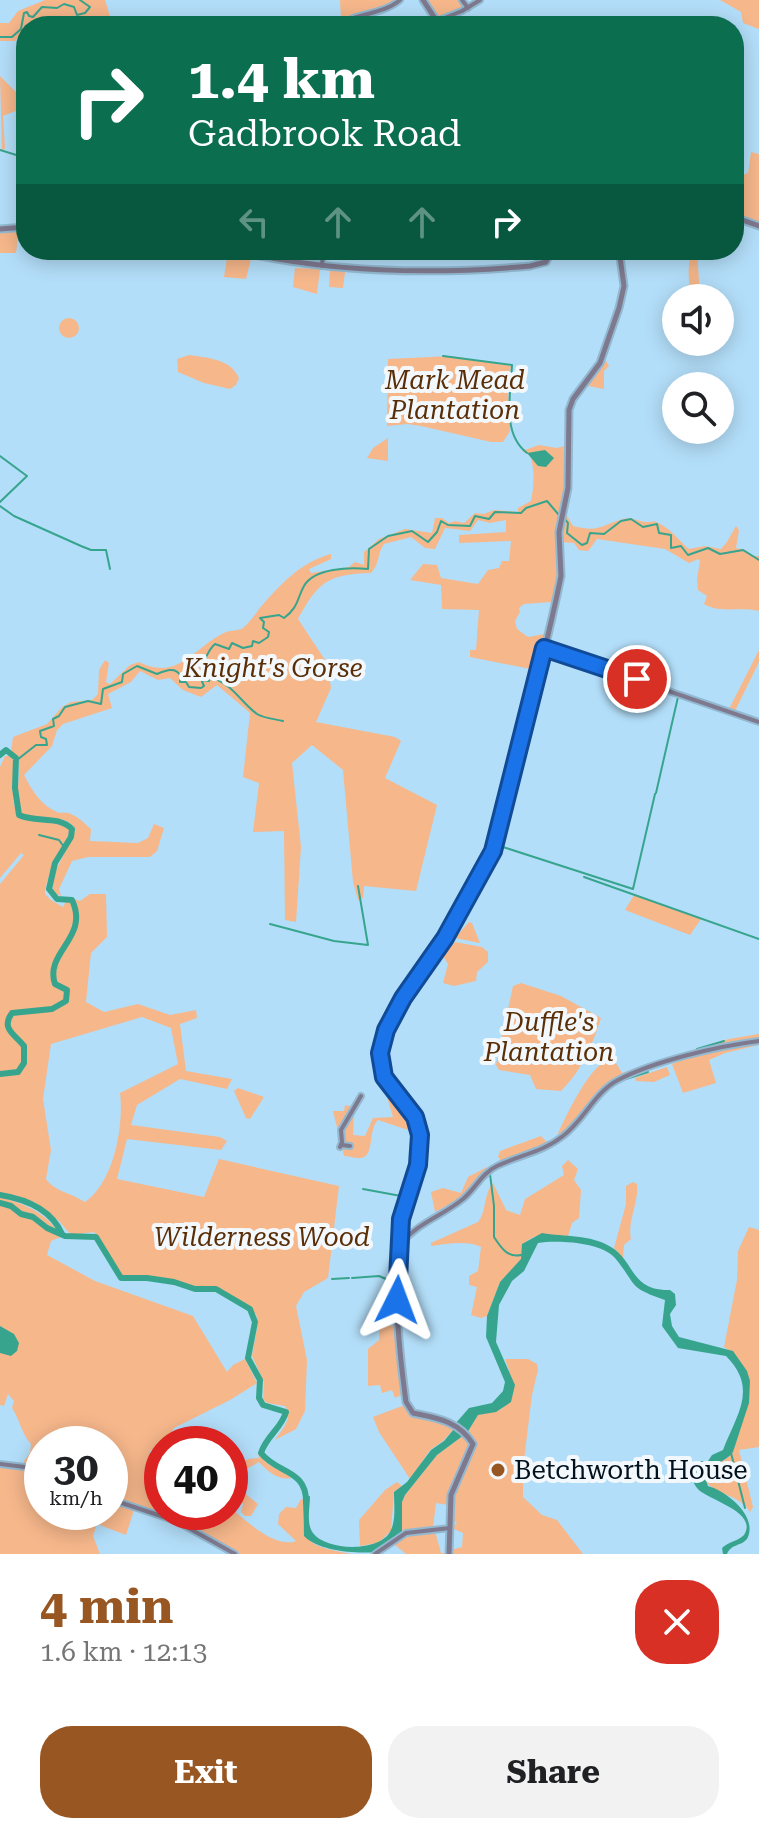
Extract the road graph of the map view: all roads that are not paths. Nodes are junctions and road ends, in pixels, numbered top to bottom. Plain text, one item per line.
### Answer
1 (400, 0) edge
2 (462, 0) edge
3 (480, 0) edge
4 (468, 8) junction
5 (364, 16) edge
6 (452, 16) edge
7 (277, 260) edge
8 (322, 260) edge
9 (548, 260) edge
10 (620, 260) edge
11 (322, 266) junction
12 (544, 648) junction
13 (759, 722) edge
14 (759, 1041) edge
15 (361, 1096) dead end
16 (350, 1146) dead end
17 (400, 1231) junction
18 (408, 1235) junction
19 (399, 1246) junction
20 (0, 1464) edge
21 (24, 1467) edge
22 (128, 1505) edge
23 (450, 1528) junction
24 (235, 1554) edge
25 (375, 1554) edge
26 (449, 1554) edge

1 - 5 street
2 - 4 street
3 - 4 street
4 - 6 street
7 - 11 street
8 - 11 street
9 - 11 street
10 - 12 street
12 - 13 street
12 - 17 street
14 - 18 street
15 - 16 street
17 - 18 street
17 - 19 street
18 - 19 street
19 - 23 street
20 - 21 street
22 - 24 street
23 - 25 street
23 - 26 street

